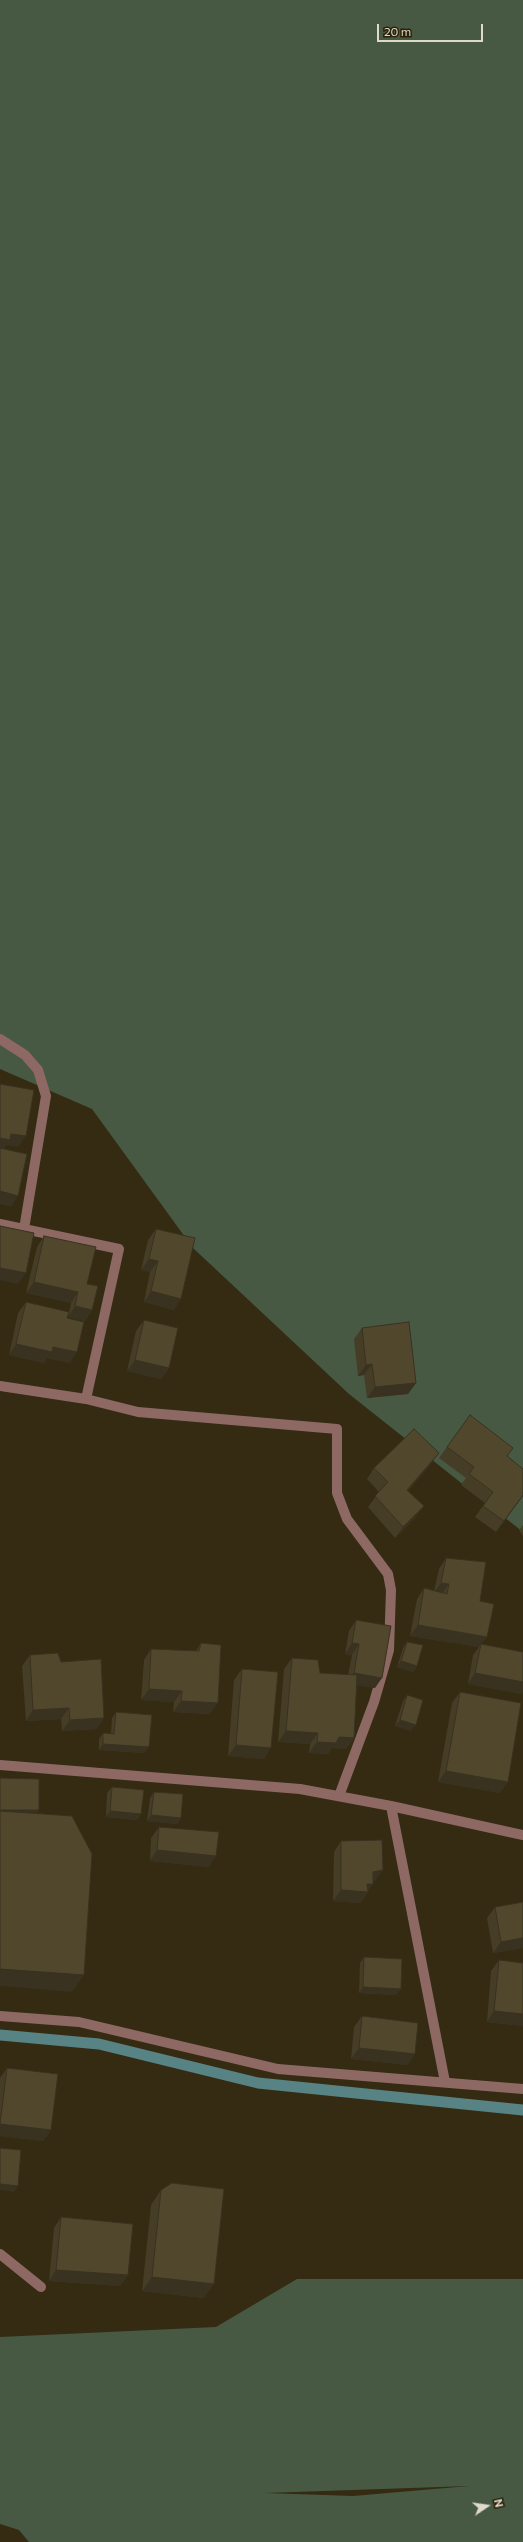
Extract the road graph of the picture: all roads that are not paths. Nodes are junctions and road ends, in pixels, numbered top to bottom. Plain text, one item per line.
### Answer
1 (0, 1039) edge
2 (0, 1224) edge
3 (24, 1229) junction
4 (0, 1386) edge
5 (86, 1399) junction
6 (0, 1765) edge
7 (339, 1796) junction
8 (391, 1806) junction
9 (523, 1835) edge
10 (0, 2016) edge
11 (445, 2082) junction
12 (523, 2089) edge
13 (0, 2254) edge
14 (41, 2287) dead end

1 - 3 street
2 - 3 street
3 - 5 street
4 - 5 street
5 - 7 street
6 - 7 street
7 - 8 street
8 - 9 street
8 - 11 street
10 - 11 street
11 - 12 street
13 - 14 street

